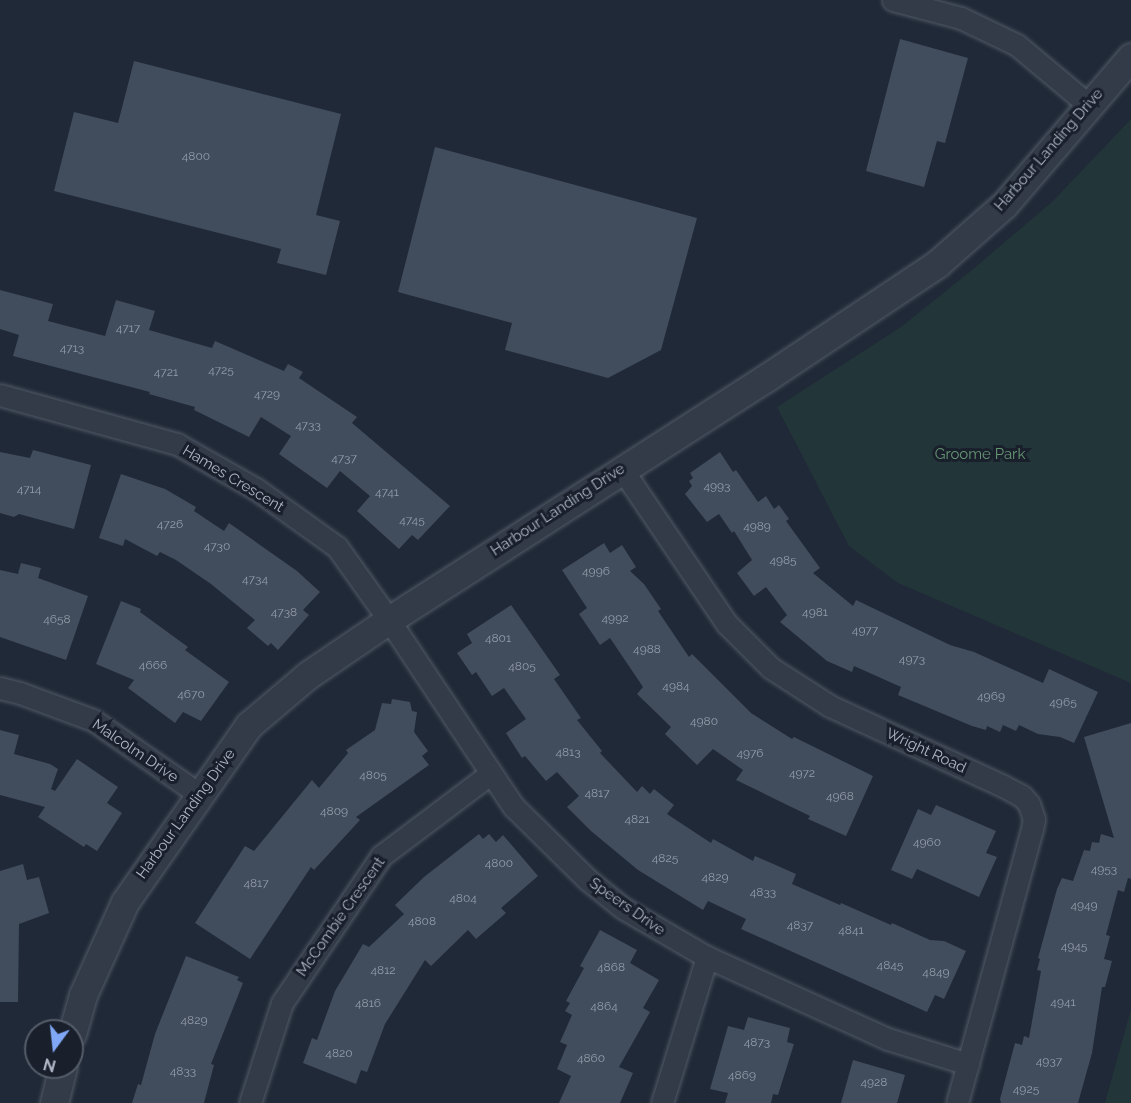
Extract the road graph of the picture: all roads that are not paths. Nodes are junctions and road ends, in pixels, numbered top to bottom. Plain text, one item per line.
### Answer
1 (893, 0) edge
2 (1131, 57) edge
3 (1090, 106) junction
4 (0, 395) edge
5 (622, 469) junction
6 (389, 620) junction
7 (0, 688) edge
8 (490, 774) junction
9 (200, 795) junction
10 (706, 957) junction
11 (76, 1019) edge
12 (968, 1064) junction
13 (60, 1079) edge
14 (54, 1103) edge
15 (250, 1103) edge
16 (662, 1103) edge
17 (957, 1103) edge

1 - 3 street
2 - 3 street, Harbour Landing Drive
3 - 5 street, Harbour Landing Drive
4 - 6 street, Hames Crescent
5 - 6 street, Harbour Landing Drive
5 - 12 street, Wright Road
6 - 8 street, Speers Drive
6 - 9 street, Harbour Landing Drive
7 - 9 street, Malcolm Drive
8 - 10 street, Speers Drive
8 - 15 street, McCombie Crescent
9 - 11 street, Harbour Landing Drive
10 - 12 street, Speers Drive
10 - 16 street
12 - 17 street, Wright Road
13 - 14 street

